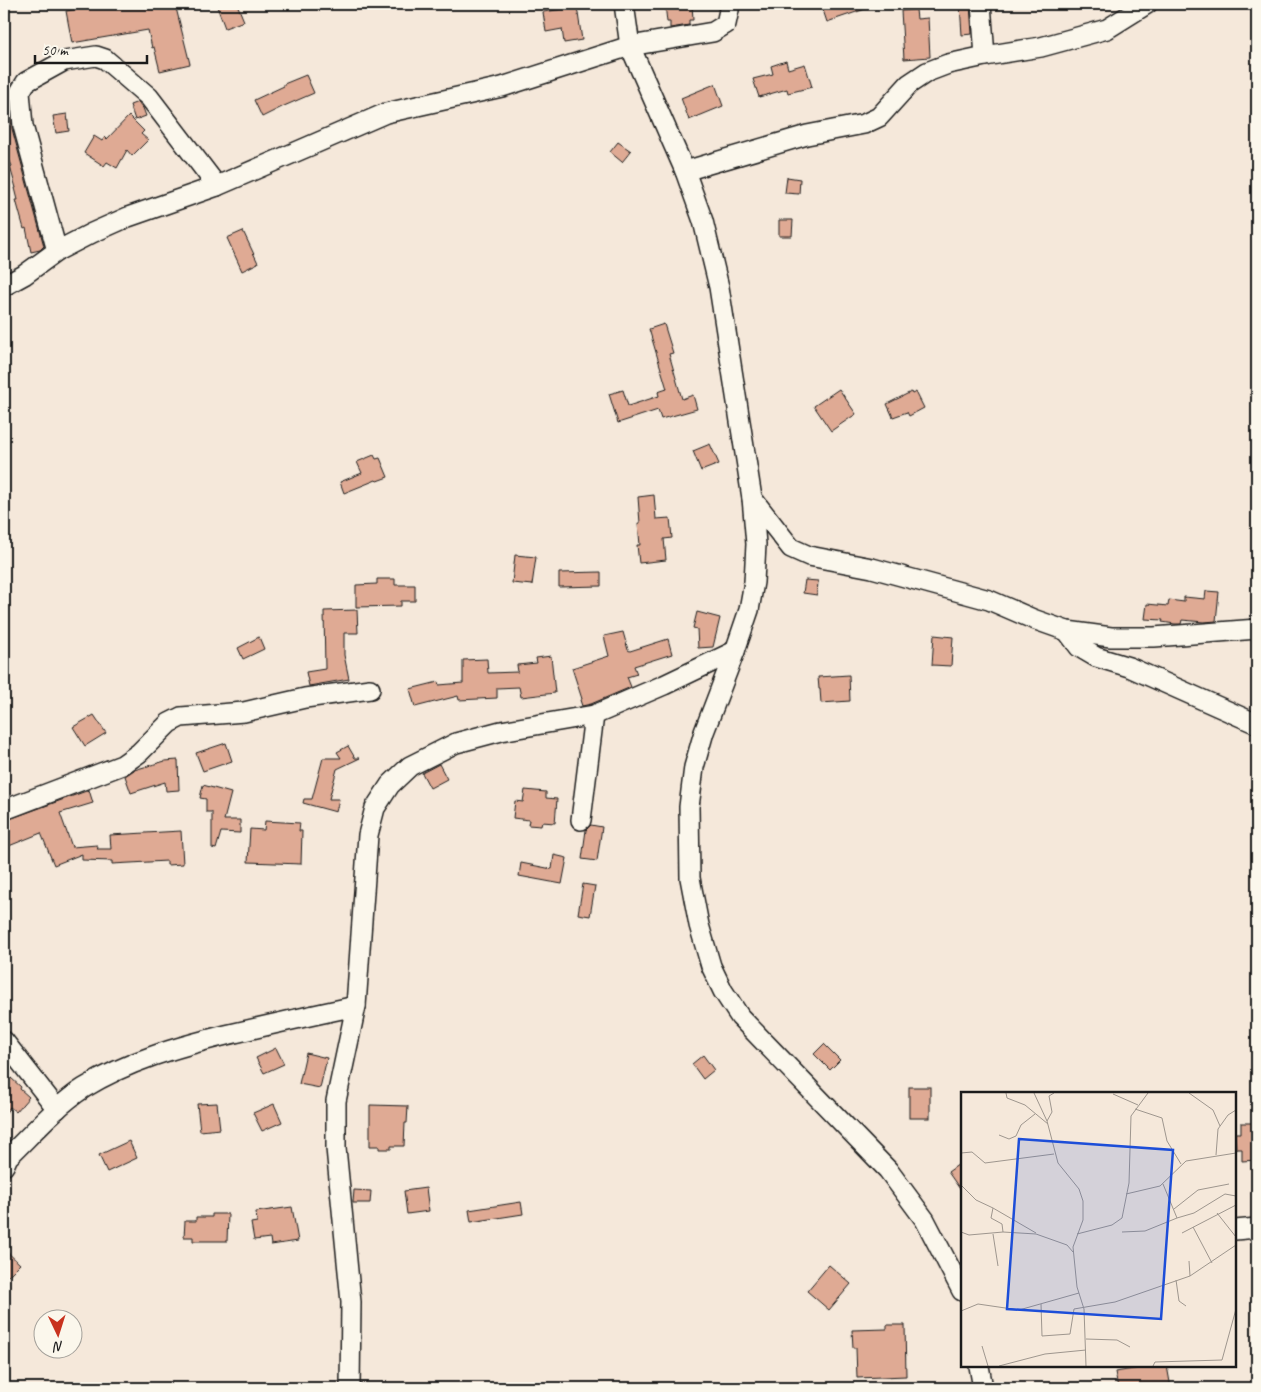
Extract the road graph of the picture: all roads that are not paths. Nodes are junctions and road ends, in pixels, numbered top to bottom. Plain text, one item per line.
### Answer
1 (624, 4) edge
2 (728, 4) edge
3 (980, 4) edge
4 (1147, 4) edge
5 (630, 46) junction
6 (985, 56) junction
7 (685, 171) junction
8 (217, 186) junction
9 (57, 251) junction
10 (4, 286) edge
11 (752, 498) junction
12 (1257, 628) edge
13 (1066, 631) junction
14 (735, 651) junction
15 (370, 689) dead end
16 (594, 715) junction
17 (1257, 724) edge
18 (4, 810) edge
19 (581, 820) dead end
20 (356, 1006) junction
21 (4, 1041) edge
22 (57, 1109) junction
23 (4, 1166) edge
24 (1257, 1228) edge
25 (1236, 1230) edge
26 (961, 1289) edge
27 (980, 1367) edge
28 (350, 1388) edge
29 (983, 1388) edge

1 - 5 street
2 - 5 street
3 - 6 street
4 - 6 street
5 - 7 street
5 - 8 street
6 - 7 street
7 - 11 street
8 - 9 street
8 - 9 street
9 - 10 street
11 - 13 street
11 - 14 street
12 - 13 street
13 - 17 street
14 - 16 street
14 - 26 street
15 - 18 street
16 - 19 street
16 - 20 street
20 - 22 street
20 - 28 street
21 - 22 street
22 - 23 street
24 - 25 street
27 - 29 street

